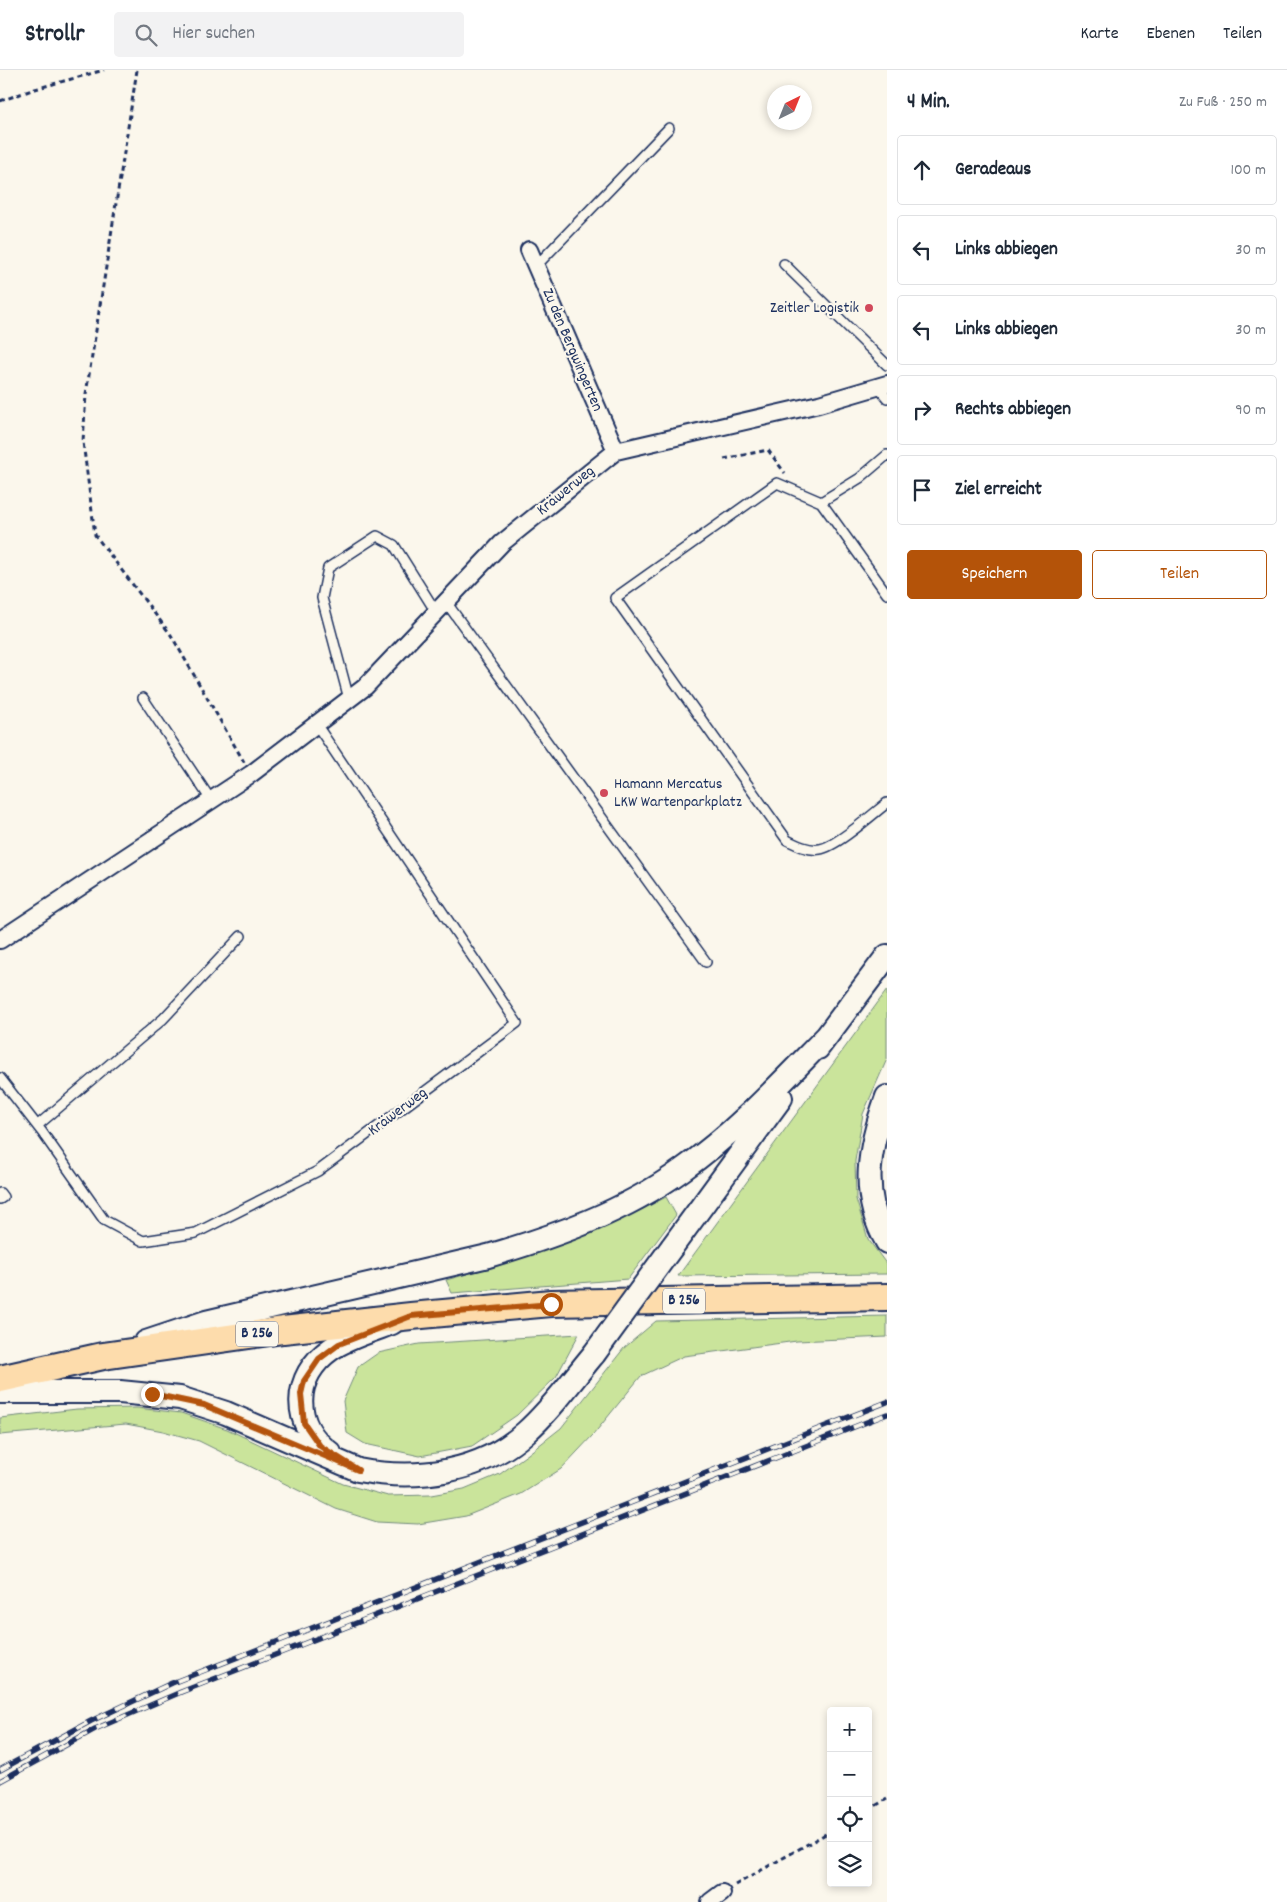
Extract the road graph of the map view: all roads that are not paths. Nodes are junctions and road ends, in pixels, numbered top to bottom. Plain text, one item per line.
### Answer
1 (670, 128) dead end
2 (529, 250) dead end
3 (784, 264) dead end
4 (536, 266) junction
5 (887, 365) edge
6 (884, 390) edge
7 (616, 450) junction
8 (887, 455) edge
9 (821, 502) junction
10 (887, 594) edge
11 (441, 607) junction
12 (143, 698) dead end
13 (350, 699) junction
14 (316, 724) junction
15 (211, 800) junction
16 (887, 803) edge
17 (241, 936) dead end
18 (0, 940) edge
19 (887, 956) edge
20 (706, 962) dead end
21 (827, 1036) junction
22 (0, 1078) edge
23 (887, 1096) edge
24 (38, 1125) junction
25 (0, 1193) edge
26 (0, 1199) edge
27 (887, 1242) edge
28 (887, 1298) edge
29 (411, 1316) junction
30 (103, 1356) junction
31 (0, 1379) edge
32 (0, 1392) edge
33 (358, 1470) junction

1 - 4 lane
2 - 4 street, Zu den Bergwingerten
3 - 5 lane
4 - 7 street, Zu den Bergwingerten
6 - 7 street, Kräwerweg
7 - 11 street, Kräwerweg
8 - 9 lane
9 - 10 lane
9 - 16 lane
11 - 13 street, Kräwerweg
11 - 13 lane
11 - 20 lane
12 - 15 lane
13 - 14 street, Kräwerweg
14 - 15 street, Kräwerweg
14 - 24 lane, Kräwerweg
15 - 18 street, Kräwerweg
17 - 24 lane
19 - 21 main road
21 - 30 main road
21 - 33 main road, bridge
22 - 24 lane, Kräwerweg
23 - 27 main road
25 - 26 lane
28 - 29 main road, B 256
29 - 30 main road, B 256
29 - 33 main road
30 - 31 main road, B 256
32 - 33 main road

